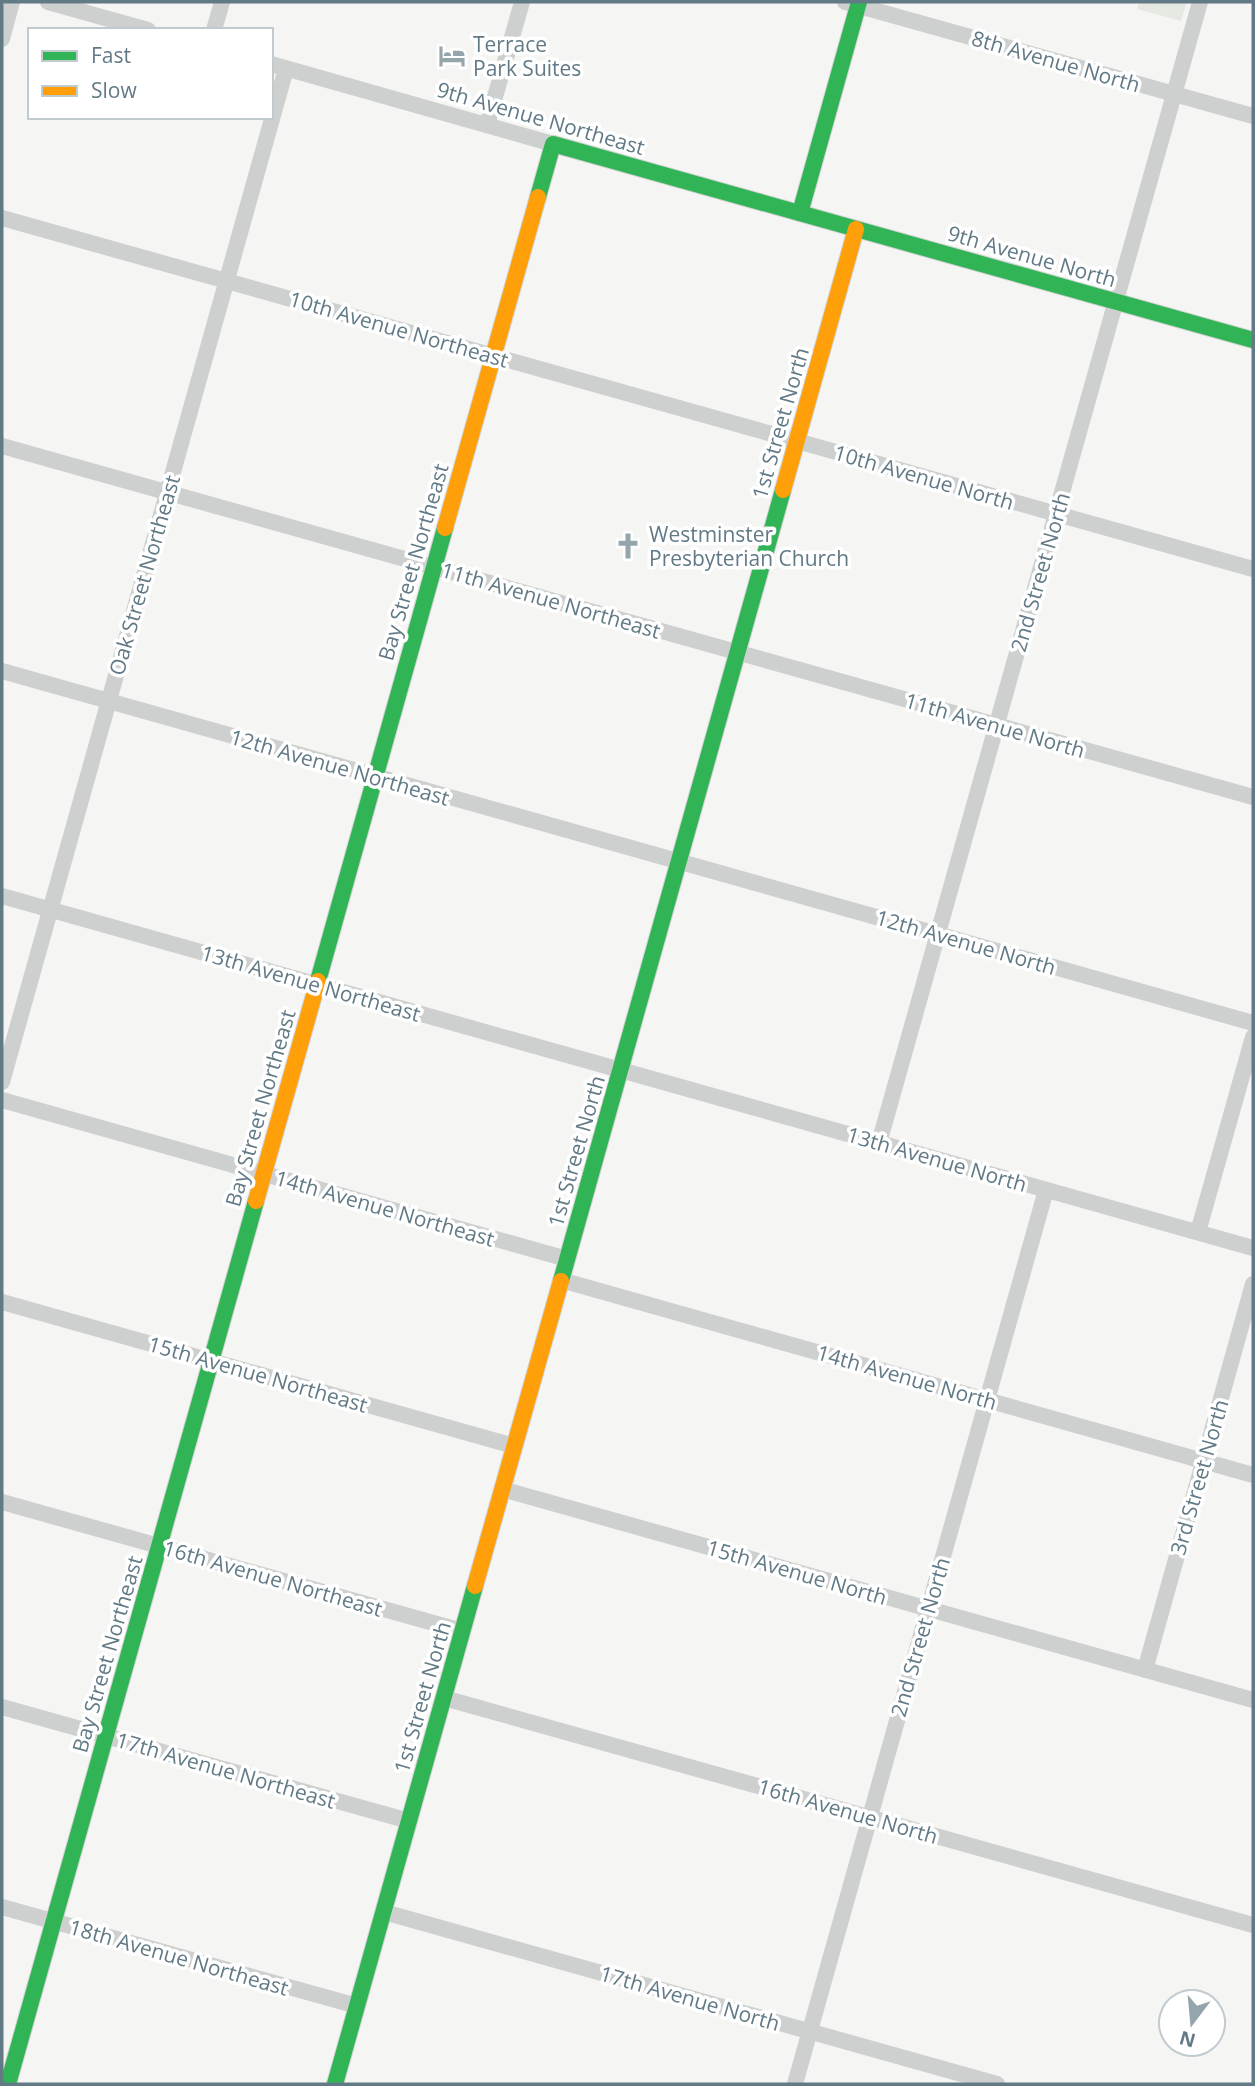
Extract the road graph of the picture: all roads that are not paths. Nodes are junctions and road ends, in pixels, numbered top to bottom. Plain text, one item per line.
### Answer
1 (12, 2) edge
2 (48, 2) edge
3 (222, 2) edge
4 (522, 2) edge
5 (1200, 2) edge
6 (854, 3) edge
7 (141, 28) edge
8 (215, 28) edge
9 (2, 39) edge
10 (279, 66) edge
11 (273, 91) edge
12 (1174, 94) junction
13 (1253, 116) edge
14 (266, 119) edge
15 (487, 125) junction
16 (553, 144) junction
17 (800, 213) junction
18 (2, 218) edge
19 (856, 229) junction
20 (227, 281) junction
21 (1116, 302) junction
22 (1253, 340) edge
23 (493, 356) junction
24 (797, 441) junction
25 (2, 446) edge
26 (167, 492) junction
27 (1056, 514) junction
28 (434, 567) junction
29 (1253, 569) edge
30 (737, 652) junction
31 (2, 671) edge
32 (108, 701) junction
33 (996, 725) junction
34 (375, 776) junction
35 (1253, 797) edge
36 (679, 862) junction
37 (2, 896) edge
38 (50, 910) junction
39 (938, 934) junction
40 (317, 985) junction
41 (1253, 1023) edge
42 (1253, 1037) edge
43 (620, 1070) junction
44 (2, 1082) edge
45 (2, 1100) edge
46 (879, 1143) junction
47 (264, 1174) junction
48 (1046, 1190) junction
49 (1198, 1232) junction
50 (1253, 1248) edge
51 (567, 1259) junction
52 (561, 1280) junction
53 (1253, 1284) edge
54 (2, 1302) edge
55 (211, 1361) junction
56 (987, 1400) junction
57 (514, 1446) junction
58 (1204, 1461) junction
59 (1253, 1475) edge
60 (502, 1489) junction
61 (2, 1502) edge
62 (159, 1546) junction
63 (928, 1609) junction
64 (463, 1631) junction
65 (1145, 1670) junction
66 (444, 1698) junction
67 (1253, 1700) edge
68 (2, 1707) edge
69 (106, 1736) junction
70 (869, 1817) junction
71 (409, 1821) junction
72 (2, 1907) edge
73 (384, 1912) junction
74 (54, 1921) junction
75 (1253, 1924) edge
76 (357, 2006) junction
77 (809, 2031) junction
78 (8, 2084) edge
79 (335, 2084) edge
80 (794, 2084) edge
81 (997, 2084) edge

1 - 9 street
2 - 7 street
3 - 8 street
4 - 15 street
5 - 12 street, 2nd Street North
6 - 12 street, 8th Avenue North
6 - 17 street
10 - 11 street, Oak Street Northeast
10 - 15 street, 9th Avenue Northeast
12 - 13 street, 8th Avenue North
12 - 21 street, 2nd Street North
14 - 20 street, Oak Street Northeast
15 - 16 street, 9th Avenue Northeast
16 - 17 street, 9th Avenue Northeast
16 - 23 street, Bay Street Northeast
17 - 19 street, 9th Avenue North
18 - 20 street, 10th Avenue Northeast
19 - 21 street, 9th Avenue North
19 - 24 street, 1st Street North
20 - 23 street, 10th Avenue Northeast
20 - 26 street, Oak Street Northeast
21 - 22 street, 9th Avenue North
21 - 27 street, 2nd Street North
23 - 24 street, 10th Avenue Northeast
23 - 28 street, Bay Street Northeast
24 - 27 street, 10th Avenue North
24 - 30 street, 1st Street North
25 - 26 street, 11th Avenue Northeast
26 - 28 street, 11th Avenue Northeast
26 - 32 street, Oak Street Northeast
27 - 29 street, 10th Avenue North
27 - 33 street, 2nd Street North
28 - 30 street, 11th Avenue Northeast
28 - 34 street, Bay Street Northeast
30 - 33 street, 11th Avenue North
30 - 36 street, 1st Street North
31 - 32 street, 12th Avenue Northeast
32 - 34 street, 12th Avenue Northeast
32 - 38 street, Oak Street Northeast
33 - 35 street, 11th Avenue North
33 - 39 street, 2nd Street North
34 - 36 street, 12th Avenue Northeast
34 - 40 street, Bay Street Northeast
36 - 39 street, 12th Avenue North
36 - 43 street, 1st Street North
37 - 38 street, 13th Avenue Northeast
38 - 40 street, 13th Avenue Northeast
38 - 44 street, Oak Street Northeast
39 - 41 street, 12th Avenue North
39 - 46 street, 2nd Street North
40 - 43 street, 13th Avenue Northeast
40 - 47 street, Bay Street Northeast
42 - 49 street
43 - 46 street, 13th Avenue North
43 - 51 street, 1st Street North
45 - 47 street, 14th Avenue Northeast
46 - 48 street, 13th Avenue North
47 - 51 street, 14th Avenue Northeast
47 - 55 street, Bay Street Northeast
48 - 49 street, 13th Avenue North
48 - 56 street, 2nd Street North
49 - 50 street, 13th Avenue North
51 - 52 street, 1st Street North
52 - 56 street, 14th Avenue North
52 - 57 street, 1st Street North
53 - 58 street, 3rd Street North
54 - 55 street, 15th Avenue Northeast
55 - 57 street, 15th Avenue Northeast
55 - 62 street, Bay Street Northeast
56 - 58 street, 14th Avenue North
56 - 63 street, 2nd Street North
57 - 60 street, 1st Street North
58 - 59 street, 14th Avenue North
58 - 65 street, 3rd Street North
60 - 63 street, 15th Avenue North
60 - 64 street, 1st Street North
61 - 62 street, 16th Avenue Northeast
62 - 64 street, 16th Avenue Northeast
62 - 69 street, Bay Street Northeast
63 - 65 street, 15th Avenue North
63 - 70 street, 2nd Street North
64 - 66 street, 1st Street North
65 - 67 street, 15th Avenue North
66 - 70 street, 16th Avenue North
66 - 71 street, 1st Street North
68 - 69 street, 17th Avenue Northeast
69 - 71 street, 17th Avenue Northeast
69 - 74 street, Bay Street Northeast
70 - 75 street, 16th Avenue North
70 - 77 street, 2nd Street North
71 - 73 street, 1st Street North
72 - 74 street, 18th Avenue Northeast
73 - 76 street, 1st Street North
73 - 77 street, 17th Avenue North
74 - 76 street, 18th Avenue Northeast
74 - 78 street, Bay Street Northeast
76 - 79 street, 1st Street North
77 - 80 street, 2nd Street North
77 - 81 street, 17th Avenue North

